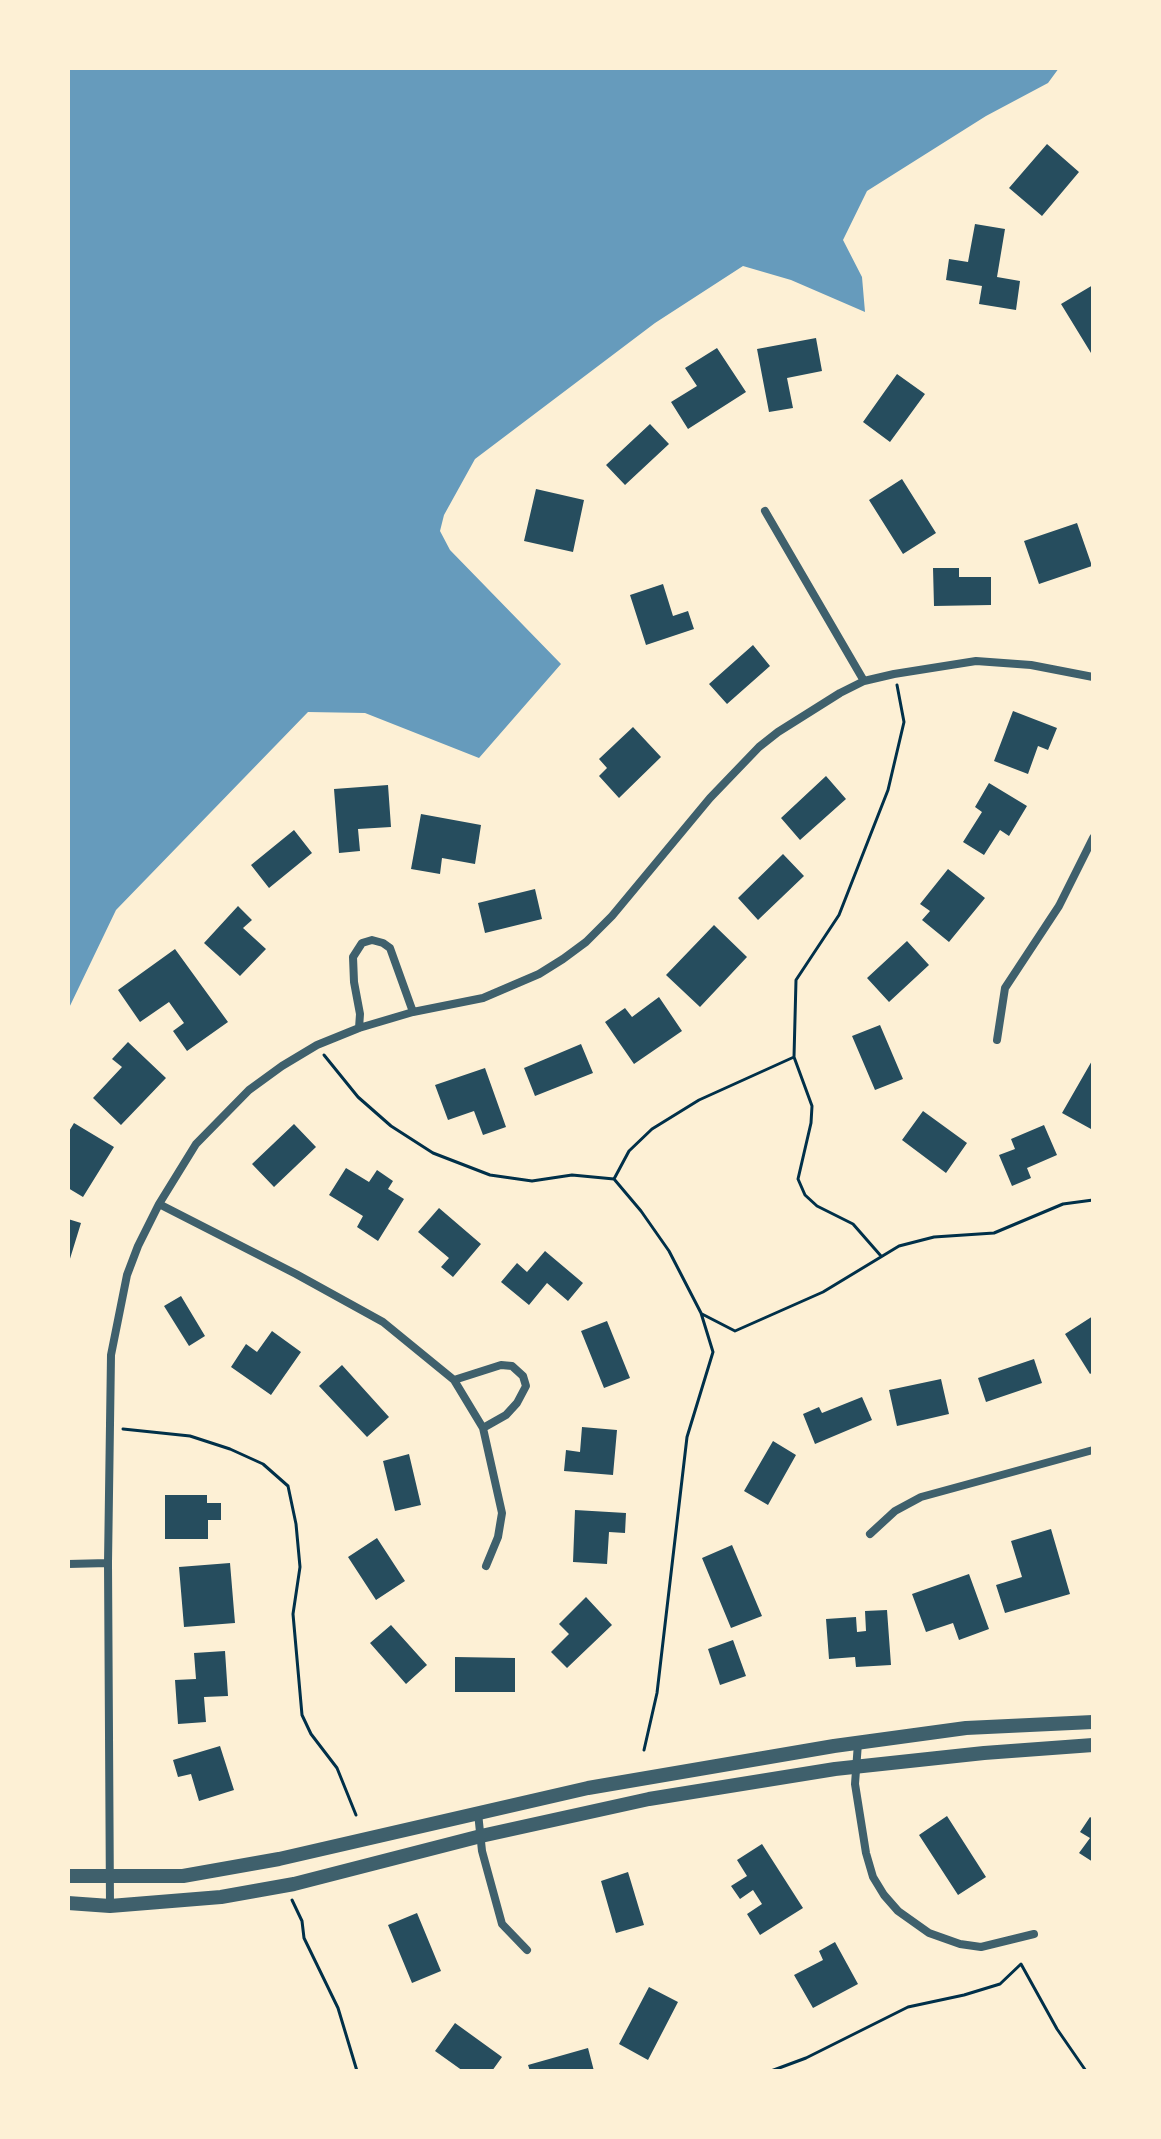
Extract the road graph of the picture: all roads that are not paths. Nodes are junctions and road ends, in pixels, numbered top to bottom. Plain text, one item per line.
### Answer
1 (765, 511) dead end
2 (1093, 677) edge
3 (864, 681) junction
4 (1093, 838) edge
5 (413, 1012) junction
6 (359, 1028) junction
7 (997, 1040) dead end
8 (159, 1204) junction
9 (454, 1380) junction
10 (483, 1428) junction
11 (1093, 1450) edge
12 (870, 1534) dead end
13 (108, 1563) junction
14 (68, 1564) edge
15 (486, 1566) dead end
16 (1093, 1722) edge
17 (858, 1743) junction
18 (1093, 1745) edge
19 (858, 1767) junction
20 (478, 1813) junction
21 (481, 1836) junction
22 (68, 1876) edge
23 (110, 1876) junction
24 (68, 1903) edge
25 (110, 1906) junction
26 (1034, 1934) dead end
27 (527, 1950) dead end

1 - 3 street
2 - 3 street
3 - 5 street
4 - 7 street
5 - 6 street
5 - 6 street
6 - 8 street
8 - 9 street
8 - 13 street
9 - 10 street
9 - 10 street
10 - 15 street
11 - 12 street
13 - 14 street
13 - 23 street
16 - 17 street
17 - 19 street
17 - 20 street
18 - 19 street
19 - 21 street
19 - 26 street
20 - 21 street
20 - 23 street
21 - 25 street
21 - 27 street
22 - 23 street
23 - 25 street
24 - 25 street

